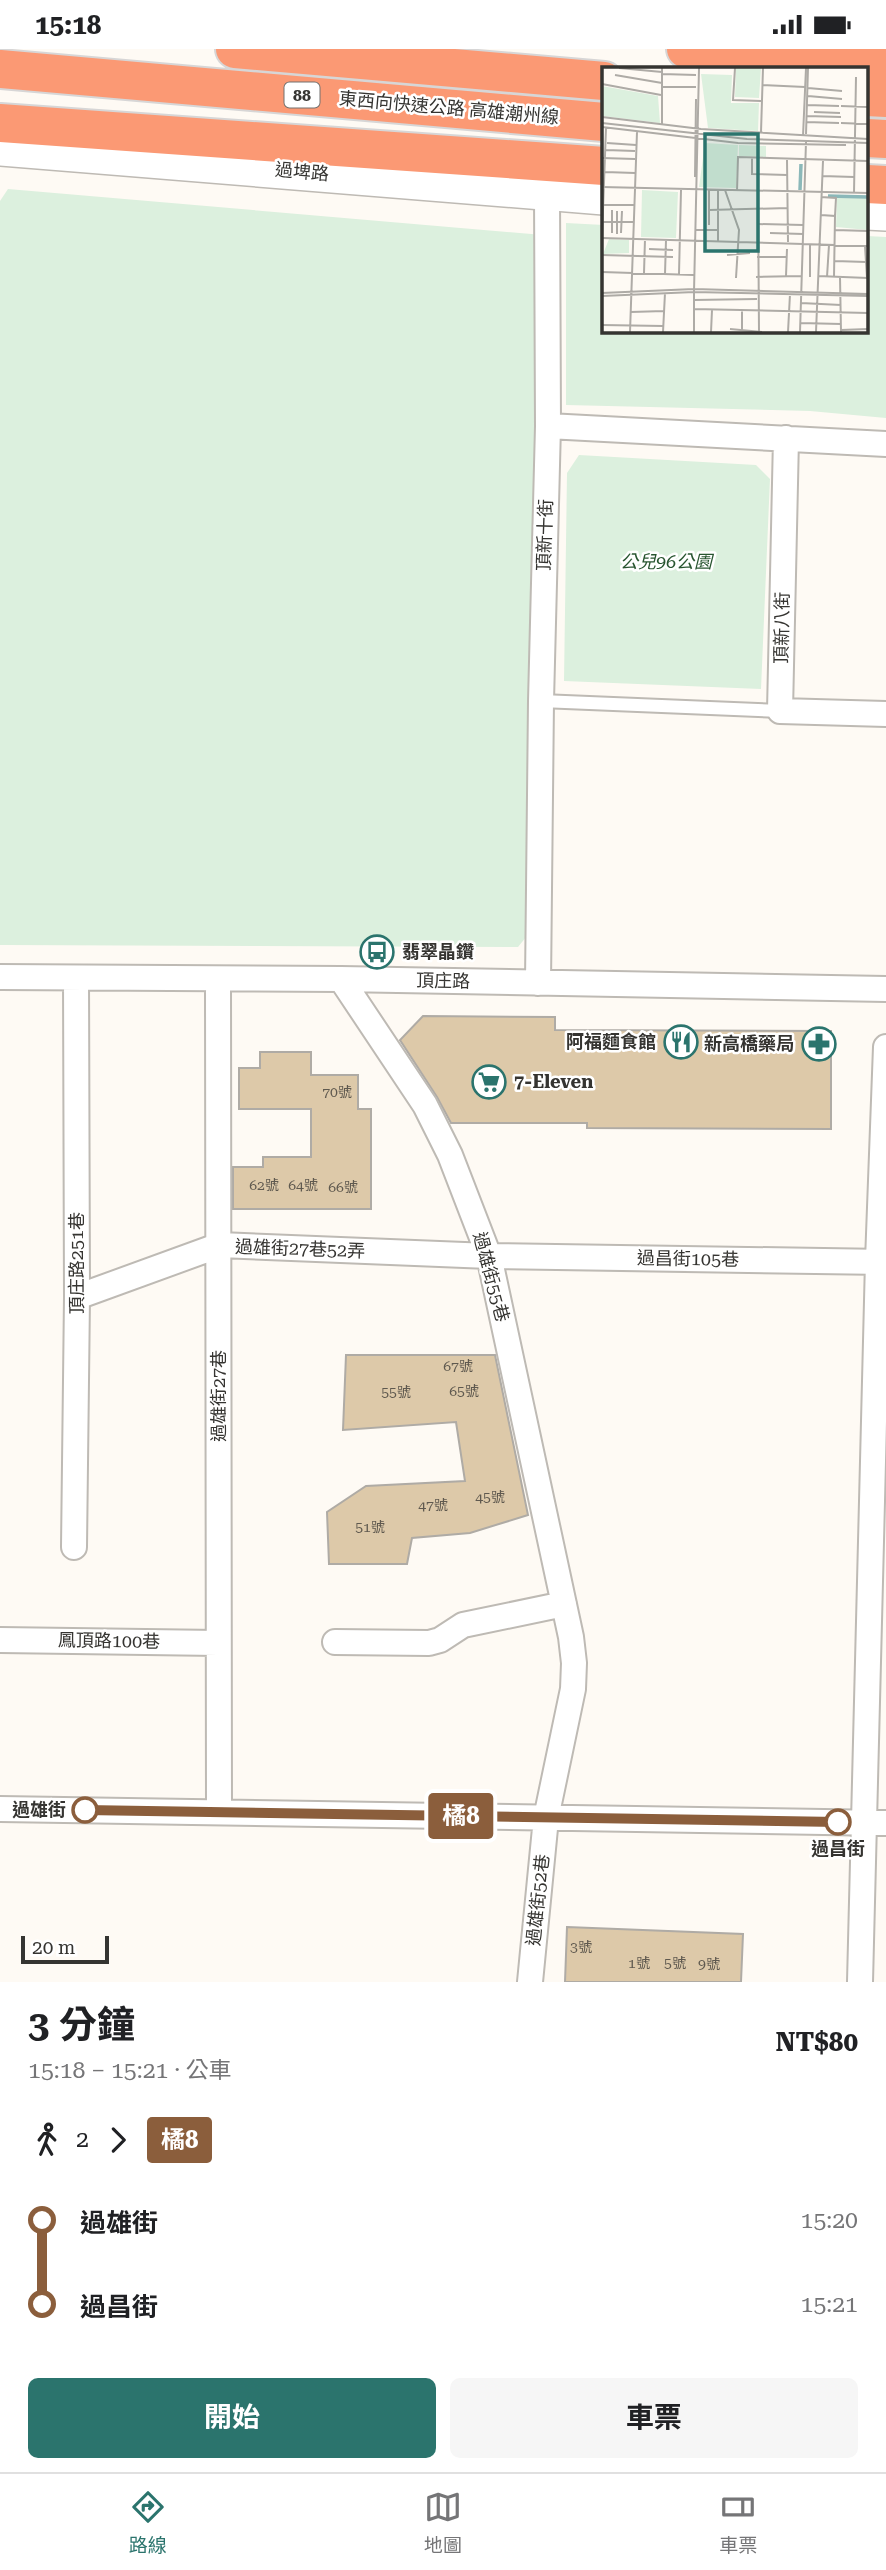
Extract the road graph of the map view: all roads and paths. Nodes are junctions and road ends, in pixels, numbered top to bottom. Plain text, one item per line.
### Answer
1 (235, 49) edge
2 (686, 49) edge
3 (886, 61) edge
4 (0, 69) edge
5 (602, 81) edge
6 (868, 97) edge
7 (886, 98) edge
8 (602, 122) edge
9 (0, 123) edge
10 (868, 138) edge
11 (886, 139) edge
12 (0, 148) edge
13 (602, 166) edge
14 (868, 184) edge
15 (886, 185) edge
16 (547, 193) junction
17 (602, 197) edge
18 (868, 212) edge
19 (886, 213) edge
20 (548, 426) junction
21 (786, 438) junction
22 (886, 444) edge
23 (541, 701) junction
24 (780, 711) junction
25 (886, 714) edge
26 (0, 977) edge
27 (76, 978) junction
28 (218, 979) junction
29 (341, 979) junction
30 (538, 983) junction
31 (886, 989) edge
32 (886, 1047) edge
33 (220, 1245) junction
34 (489, 1257) junction
35 (882, 1261) edge
36 (77, 1297) junction
37 (879, 1533) edge
38 (74, 1547) dead end
39 (564, 1604) junction
40 (0, 1640) edge
41 (335, 1642) dead end
42 (218, 1643) junction
43 (0, 1809) edge
44 (219, 1812) junction
45 (546, 1818) junction
46 (875, 1822) edge
47 (530, 1982) edge
48 (860, 1982) edge

1 - 5 highway, 88
2 - 3 highway
4 - 8 highway, 東西向快速公路 高雄潮州線 / 88
6 - 7 highway
9 - 13 highway
10 - 11 highway
12 - 16 main road, 過埤路
14 - 15 highway
16 - 17 main road, 過埤路
16 - 20 street, 頂新十街
18 - 19 main road
20 - 21 street
20 - 23 street, 頂新十街
21 - 22 street
21 - 24 street, 頂新八街
23 - 24 lane
23 - 30 street, 頂新十街
24 - 25 street
26 - 27 street, 頂庄路
27 - 28 street, 頂庄路
27 - 36 street, 頂庄路251巷
28 - 29 street, 頂庄路
28 - 33 street, 過雄街27巷
29 - 30 street, 頂庄路
29 - 34 street, 過雄街55巷
30 - 31 street, 頂庄路
32 - 35 street
33 - 34 street, 過雄街27巷52弄
33 - 36 street, 過雄街27巷52弄
33 - 42 street, 過雄街27巷
34 - 35 street, 過昌街105巷
34 - 39 street, 過雄街55巷
35 - 37 street
36 - 38 street, 頂庄路251巷
37 - 46 street
39 - 41 street
39 - 45 street, 過雄街55巷
40 - 42 street, 鳳頂路100巷
42 - 44 street, 過雄街27巷
43 - 44 street
44 - 45 street
45 - 46 street
45 - 47 street, 過雄街52巷
46 - 48 street

